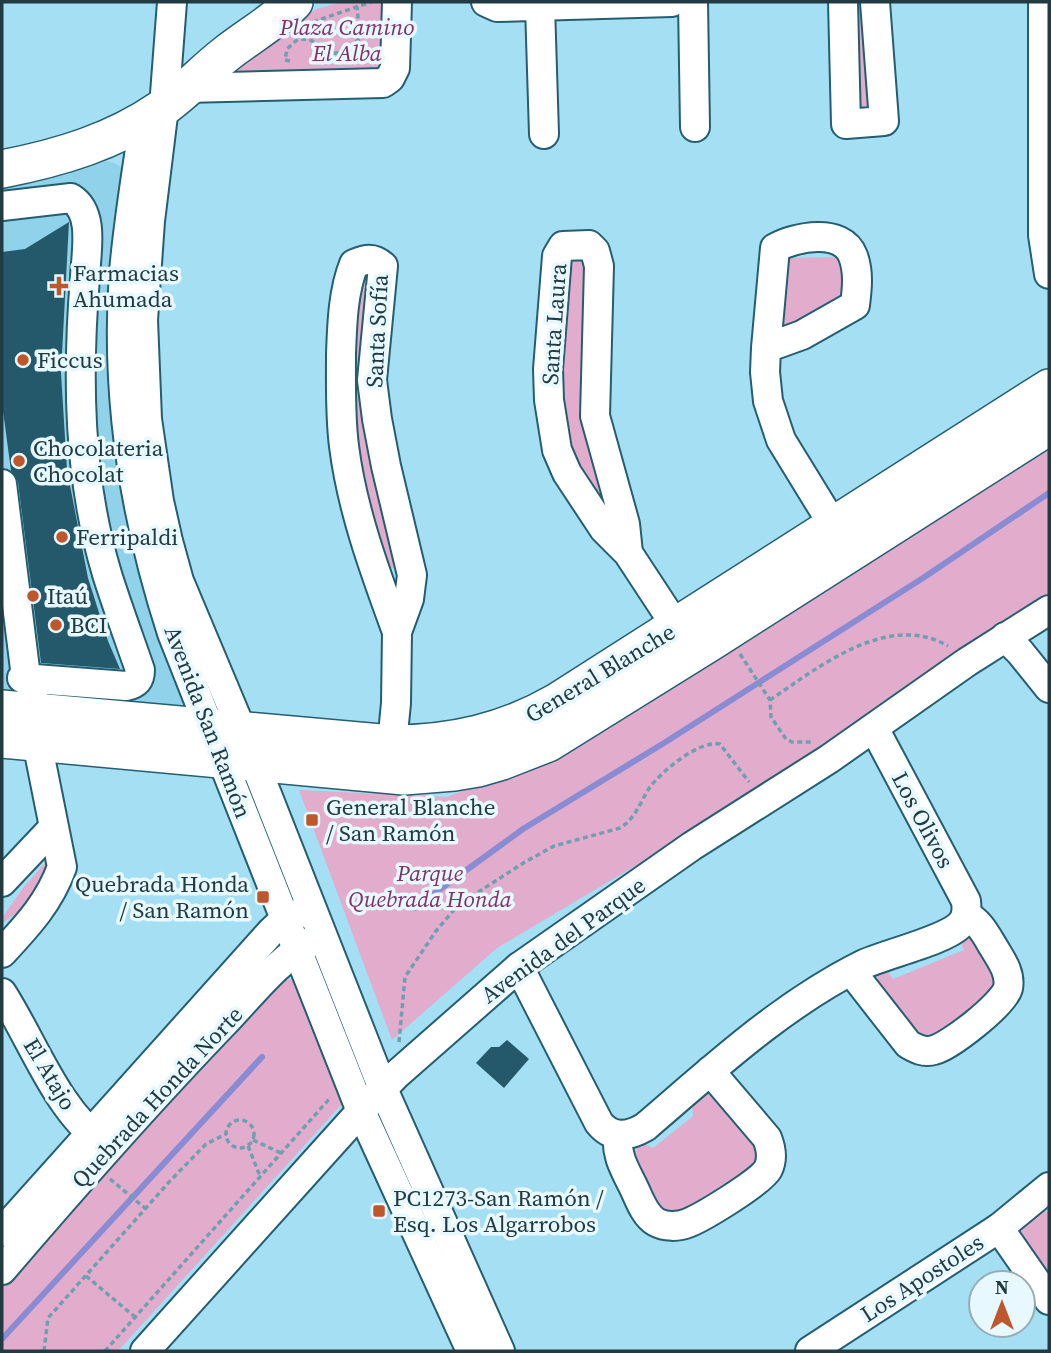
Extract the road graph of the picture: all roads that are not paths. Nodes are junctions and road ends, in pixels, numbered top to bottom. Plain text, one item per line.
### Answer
1 (172, 2) edge
2 (281, 2) edge
3 (294, 2) edge
4 (397, 2) edge
5 (486, 2) edge
6 (672, 2) edge
7 (693, 2) edge
8 (843, 2) edge
9 (874, 2) edge
10 (1043, 2) edge
11 (540, 6) junction
12 (164, 89) junction
13 (695, 127) dead end
14 (544, 134) dead end
15 (2, 144) edge
16 (2, 169) edge
17 (2, 206) edge
18 (48, 213) dead end
19 (2, 217) edge
20 (129, 225) junction
21 (87, 246) junction
22 (1049, 274) edge
23 (766, 348) dead end
24 (1049, 388) edge
25 (377, 419) junction
26 (343, 423) junction
27 (1049, 426) edge
28 (2, 484) edge
29 (842, 539) junction
30 (628, 553) junction
31 (1049, 610) edge
32 (397, 632) junction
33 (172, 633) junction
34 (129, 636) junction
35 (1005, 637) junction
36 (685, 639) junction
37 (89, 674) dead end
38 (1049, 688) edge
39 (21, 705) edge
40 (874, 728) junction
41 (392, 744) junction
42 (232, 746) junction
43 (53, 828) junction
44 (2, 882) edge
45 (312, 908) junction
46 (966, 915) junction
47 (285, 919) junction
48 (310, 942) junction
49 (2, 953) edge
50 (519, 967) junction
51 (851, 971) junction
52 (2, 993) edge
53 (710, 1071) junction
54 (389, 1082) junction
55 (361, 1111) junction
56 (618, 1135) junction
57 (99, 1140) junction
58 (1049, 1187) edge
59 (999, 1228) junction
60 (2, 1232) edge
61 (2, 1270) edge
62 (1049, 1300) edge
63 (145, 1351) edge
64 (471, 1351) edge
65 (499, 1351) edge
66 (810, 1351) edge

1 - 12 street, Avenida San Ramón
2 - 12 main road
3 - 12 main road
4 - 12 street
5 - 11 street
6 - 11 street
7 - 13 street
8 - 9 street
10 - 22 street
11 - 14 street
12 - 15 main road
12 - 16 main road
12 - 20 street, Avenida San Ramón
12 - 42 street, Avenida San Ramón
17 - 21 street
18 - 19 street
20 - 21 street
20 - 33 street, Avenida San Ramón
21 - 34 street
23 - 29 street
24 - 29 main road, General Blanche
25 - 26 street, Santa Sofía
25 - 26 street, Santa Sofía
25 - 32 street, Santa Sofía
26 - 32 street, Santa Sofía
27 - 29 main road, General Blanche
28 - 39 street
29 - 36 main road, General Blanche
30 - 30 street, Santa Laura
30 - 36 street, Santa Laura
31 - 35 street, Avenida del Parque
32 - 41 street, Santa Sofía
33 - 34 street
33 - 42 street, Avenida San Ramón
34 - 39 street
35 - 38 street
35 - 40 street, Avenida del Parque
36 - 41 main road, General Blanche
36 - 42 main road, General Blanche
37 - 39 street
39 - 42 main road, General Blanche
39 - 43 street
40 - 46 street, Los Olivos
40 - 50 street, Avenida del Parque
41 - 42 main road, General Blanche
42 - 45 street, Avenida San Ramón
42 - 47 street, Avenida San Ramón
43 - 44 street
43 - 49 street
45 - 47 street, Quebrada Honda Norte
45 - 48 street, Avenida San Ramón
46 - 51 street
46 - 51 street, Los Olivos
47 - 48 street, Avenida San Ramón
47 - 57 street, Quebrada Honda Norte
48 - 54 street, Avenida San Ramón
48 - 55 street, Avenida San Ramón
48 - 57 street, Quebrada Honda Norte
50 - 54 street, Avenida del Parque
50 - 56 street
51 - 53 street
52 - 57 street, El Atajo
53 - 56 street
53 - 56 street
54 - 55 street, Avenida del Parque
54 - 65 street, Avenida San Ramón
55 - 63 street, Avenida del Parque
55 - 64 street, Avenida San Ramón
57 - 60 street, Quebrada Honda Norte
57 - 61 street, Quebrada Honda Norte
58 - 59 street, Los Apostoles
59 - 62 street, Los Apostoles
59 - 66 street, Los Apostoles

